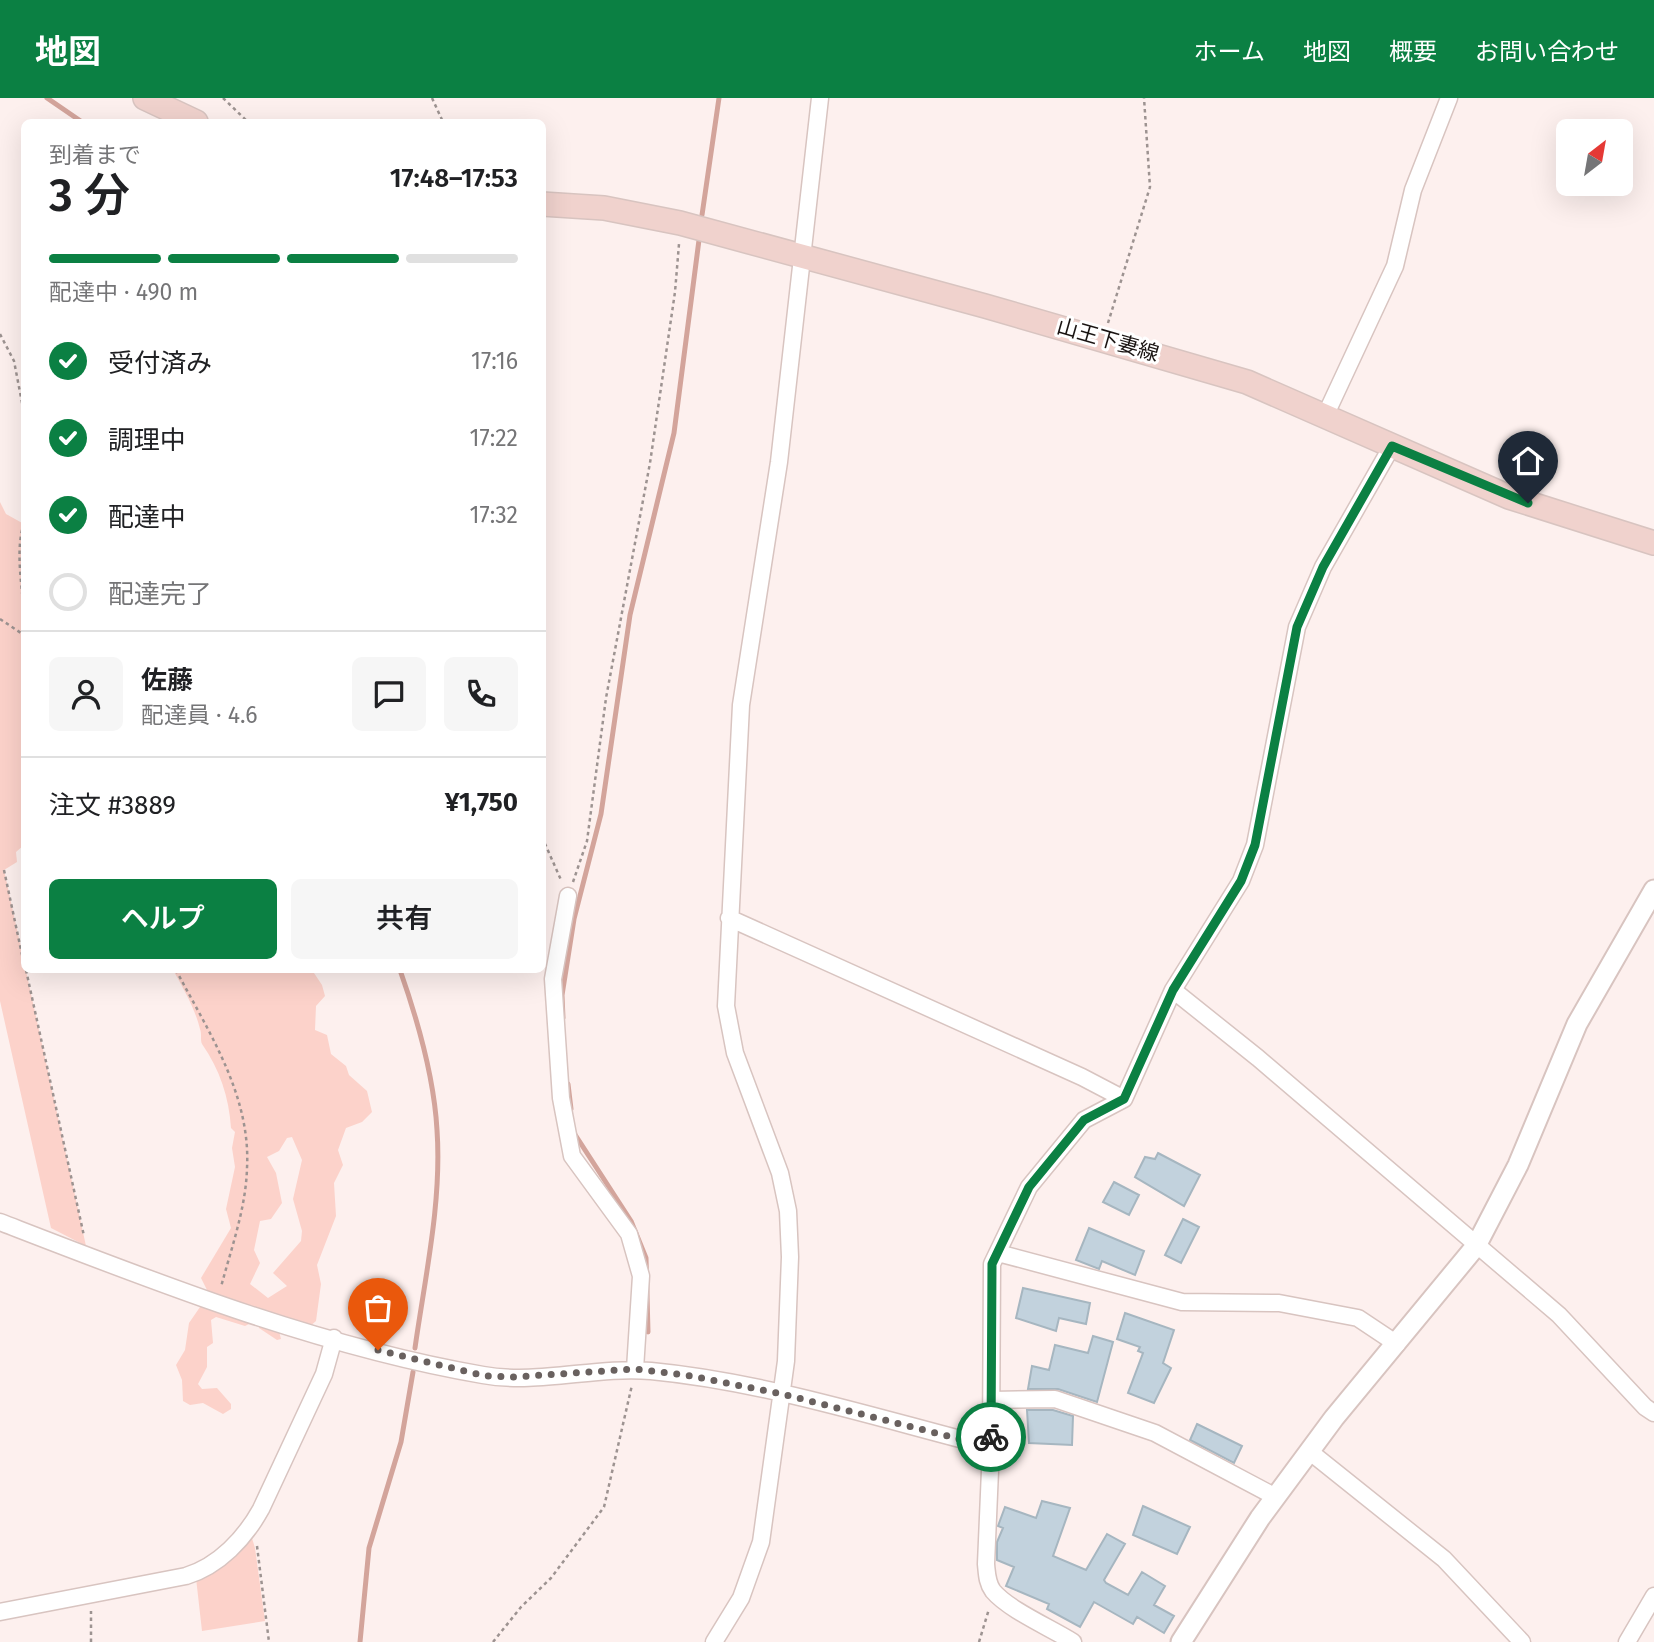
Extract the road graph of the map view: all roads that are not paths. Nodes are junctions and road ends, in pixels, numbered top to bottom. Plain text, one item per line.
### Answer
1 (145, 98) edge
2 (820, 98) edge
3 (1449, 98) edge
4 (190, 119) edge
5 (546, 204) edge
6 (803, 258) junction
7 (1326, 414) junction
8 (1392, 446) junction
9 (1654, 542) edge
10 (1654, 890) edge
11 (568, 896) road end
12 (729, 918) junction
13 (1173, 990) junction
14 (1124, 1099) junction
15 (0, 1222) edge
16 (1476, 1246) junction
17 (998, 1253) junction
18 (334, 1338) junction
19 (1397, 1344) junction
20 (635, 1369) junction
21 (782, 1394) junction
22 (992, 1400) junction
23 (1654, 1413) edge
24 (991, 1447) junction
25 (1309, 1451) junction
26 (1276, 1497) junction
27 (1654, 1596) edge
28 (0, 1612) edge
29 (714, 1642) edge
30 (1073, 1642) edge
31 (1181, 1642) edge
32 (1522, 1642) edge
33 (1626, 1642) edge

1 - 4 main road
2 - 6 street
3 - 7 street
5 - 6 main road, 山王下妻線
6 - 7 main road, 山王下妻線
6 - 12 street
7 - 8 main road, 山王下妻線
8 - 9 main road, 山王下妻線
8 - 13 street
10 - 16 street
11 - 20 street
12 - 14 street
12 - 21 street
13 - 14 street
13 - 16 street
14 - 17 street
15 - 18 street
16 - 19 street
16 - 23 street
17 - 19 street
17 - 22 street
18 - 20 street
18 - 28 street
19 - 25 street
20 - 21 street
21 - 24 street
21 - 29 street
22 - 24 street
22 - 26 street
24 - 30 street
25 - 26 street
25 - 32 street
26 - 31 street
27 - 33 street

